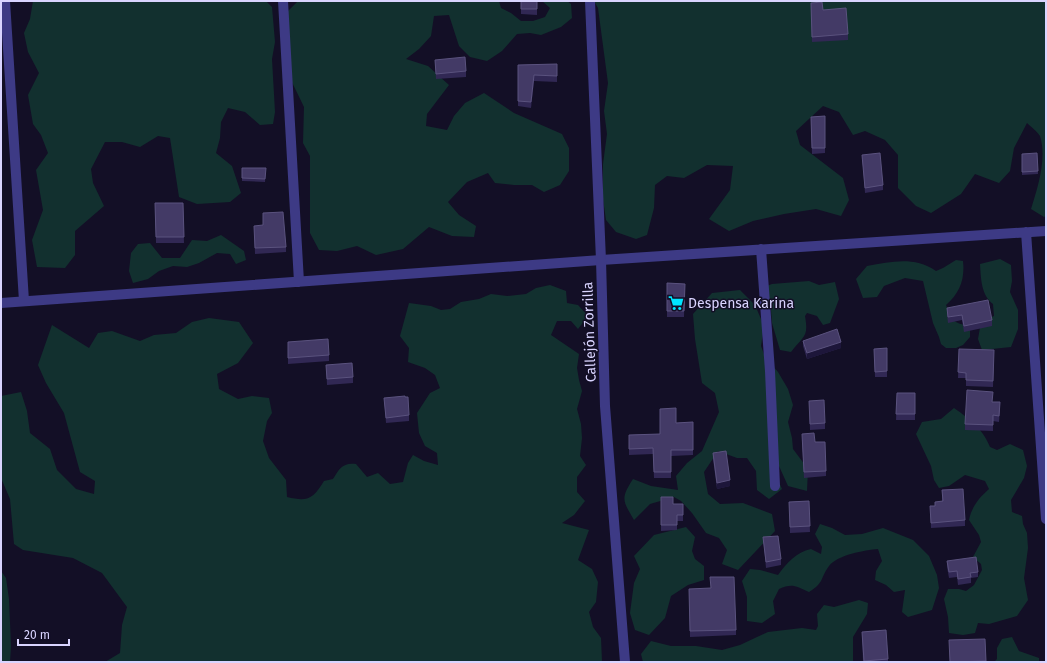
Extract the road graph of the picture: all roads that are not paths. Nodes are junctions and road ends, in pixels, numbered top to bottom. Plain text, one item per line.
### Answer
1 (5, 1) edge
2 (283, 1) edge
3 (590, 1) edge
4 (1046, 231) edge
5 (1026, 232) junction
6 (761, 250) junction
7 (601, 260) junction
8 (299, 282) junction
9 (24, 301) junction
10 (1, 303) edge
11 (776, 486) dead end
12 (1046, 519) edge
13 (624, 662) edge

1 - 9 street
2 - 8 street
3 - 7 street, Callejón Zorrilla
4 - 5 street
5 - 6 street
5 - 12 street
6 - 7 street
6 - 11 street
7 - 8 street
7 - 13 street, Callejón Zorrilla
8 - 9 street
9 - 10 street

